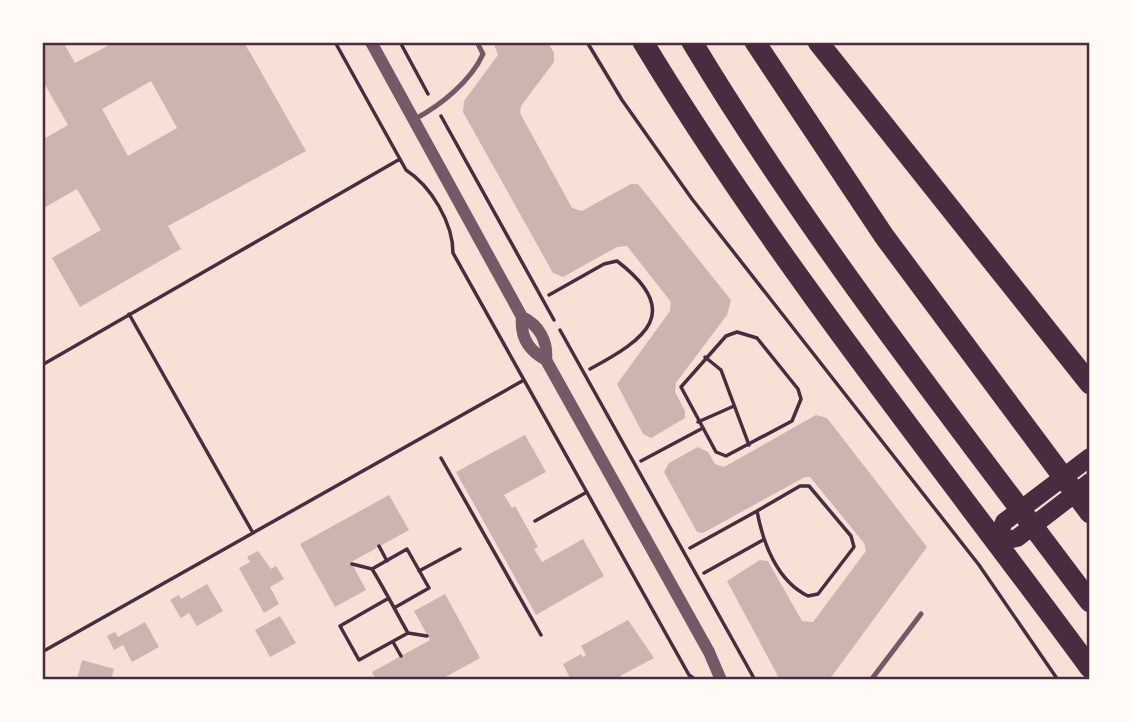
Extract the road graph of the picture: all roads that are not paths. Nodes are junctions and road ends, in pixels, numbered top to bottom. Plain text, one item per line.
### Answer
1 (371, 42) edge
2 (477, 42) edge
3 (643, 42) edge
4 (692, 42) edge
5 (755, 42) edge
6 (818, 42) edge
7 (414, 120) junction
8 (1090, 384) edge
9 (1090, 457) edge
10 (1090, 482) edge
11 (1090, 513) edge
12 (996, 542) junction
13 (1090, 602) edge
14 (920, 614) dead end
15 (709, 652) junction
16 (1090, 668) edge
17 (721, 680) edge
18 (730, 680) edge
19 (870, 680) edge

1 - 7 street
2 - 7 lane
3 - 12 highway
4 - 13 highway
5 - 11 highway
6 - 8 highway
7 - 15 street
9 - 12 main road
10 - 12 main road
12 - 16 highway
14 - 19 lane
15 - 17 street
15 - 18 street

